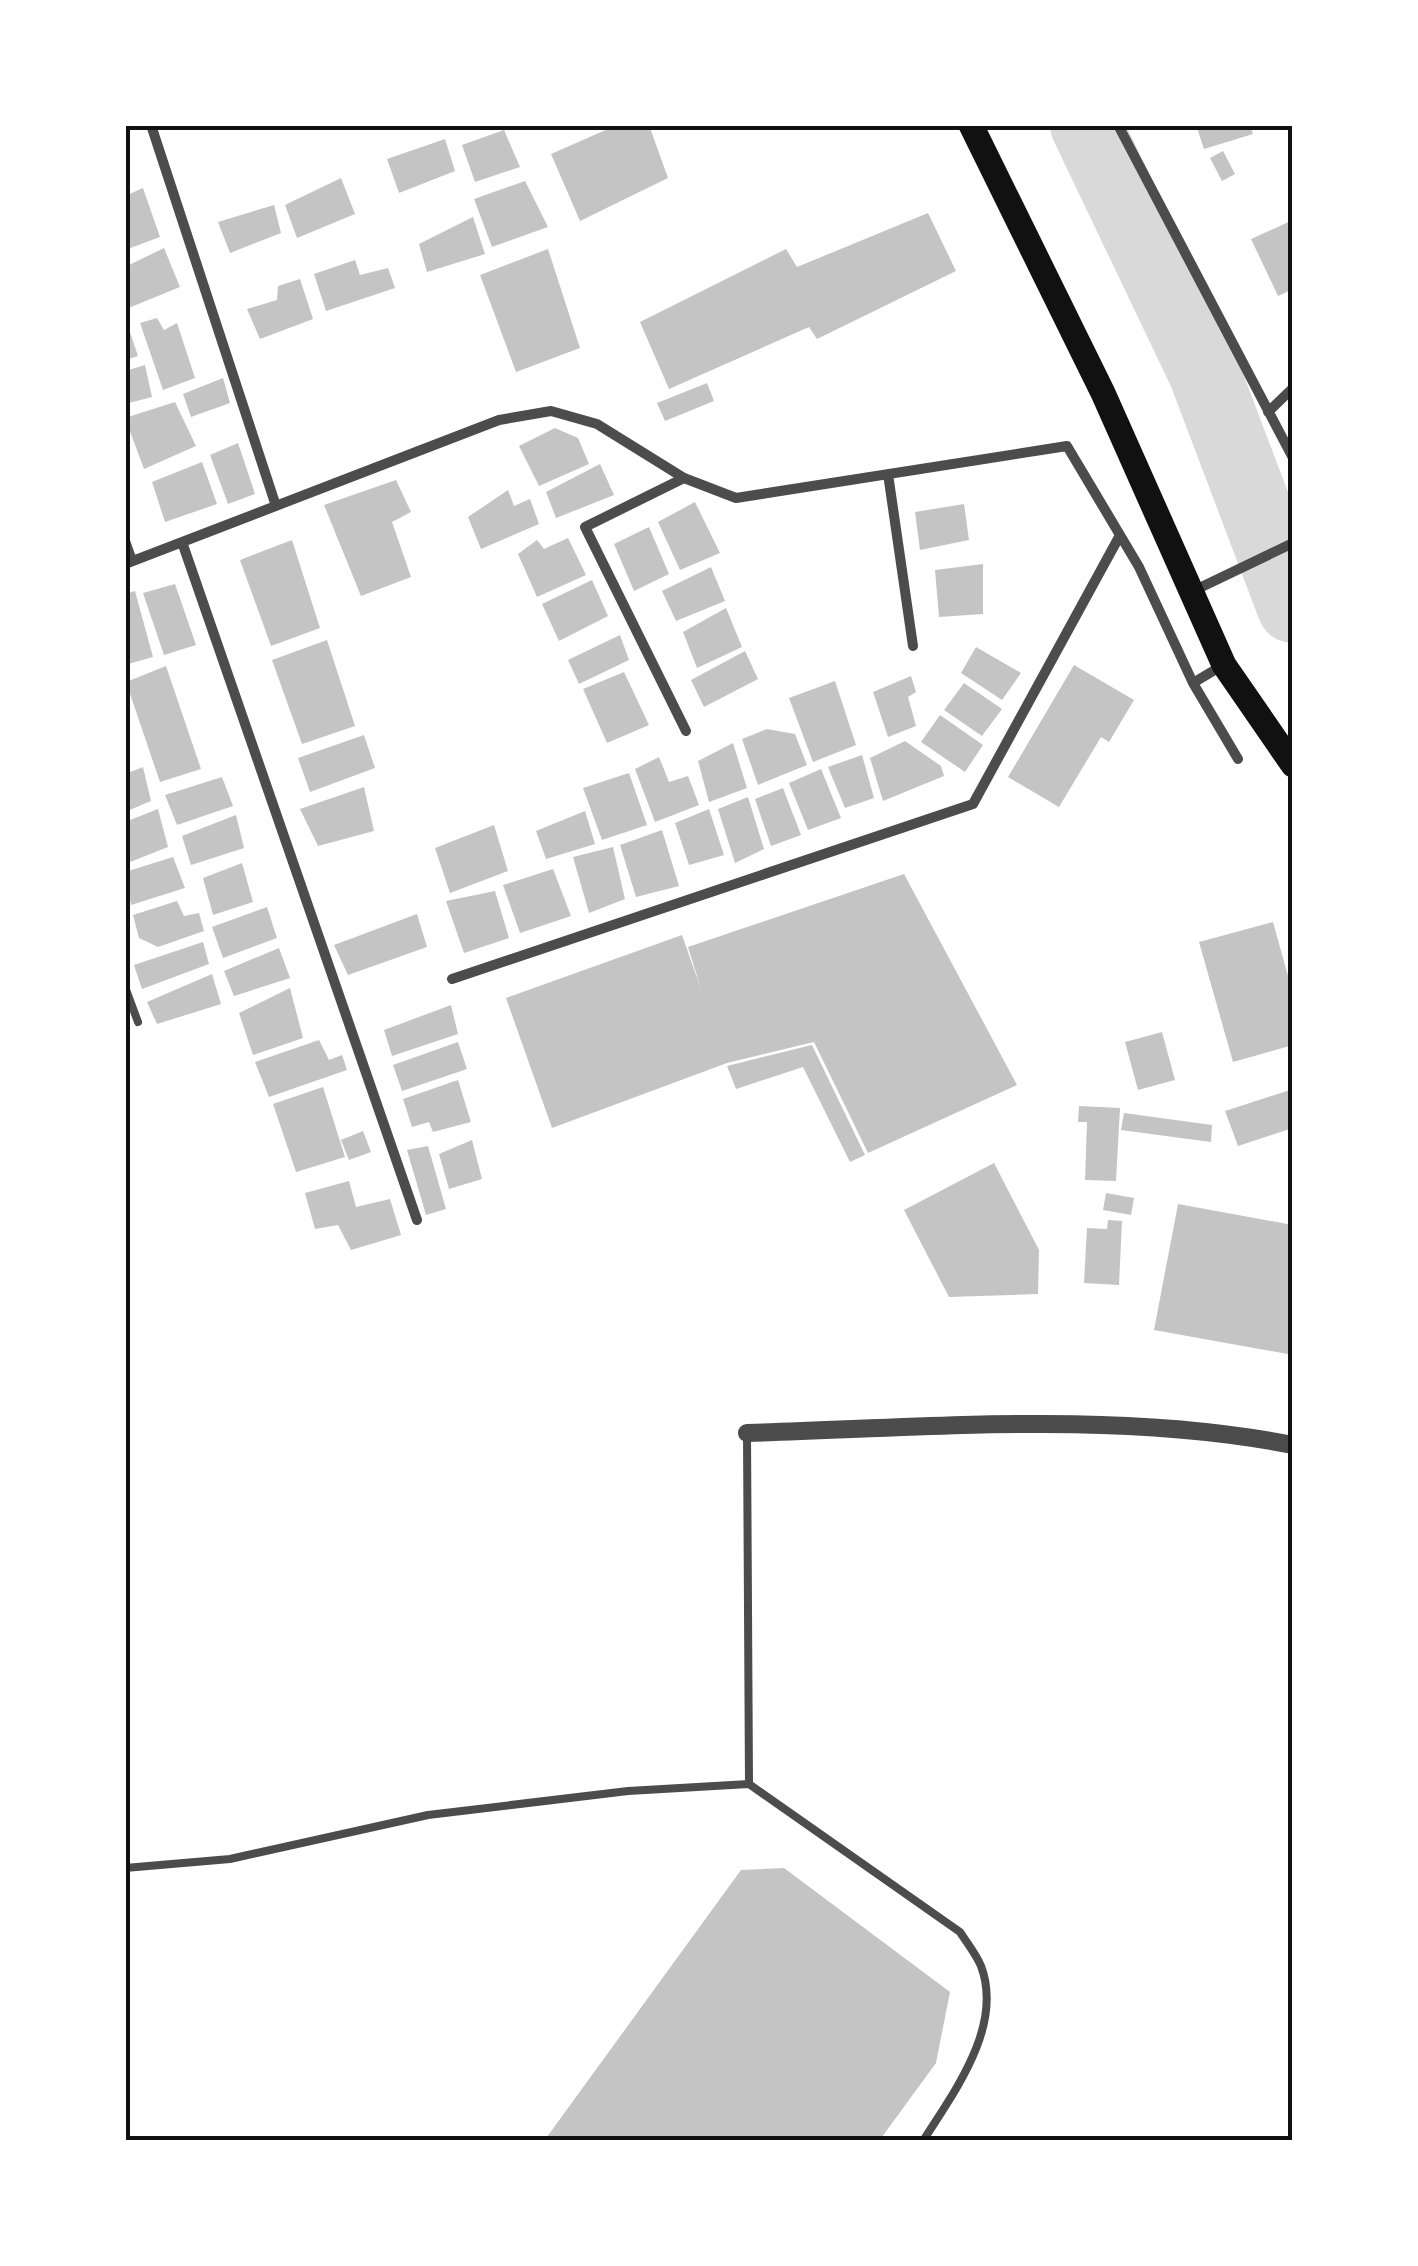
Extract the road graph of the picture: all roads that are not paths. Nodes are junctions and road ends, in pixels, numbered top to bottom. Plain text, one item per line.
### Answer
1 (151, 125) edge
2 (971, 125) edge
3 (1118, 125) edge
4 (1293, 388) edge
5 (1268, 412) junction
6 (1293, 458) edge
7 (888, 474) junction
8 (684, 478) junction
9 (276, 506) junction
10 (1119, 537) junction
11 (125, 540) edge
12 (182, 542) junction
13 (1293, 543) edge
14 (129, 562) edge
15 (1191, 592) junction
16 (914, 646) dead end
17 (1224, 664) junction
18 (1193, 683) junction
19 (686, 731) dead end
20 (1238, 758) dead end
21 (1293, 766) edge
22 (452, 979) dead end
23 (125, 988) edge
24 (138, 1022) dead end
25 (417, 1220) dead end
26 (747, 1433) joint
27 (1293, 1445) edge
28 (750, 1784) junction
29 (125, 1868) edge
30 (922, 2141) edge

1 - 9 street
2 - 15 main road
3 - 5 street
4 - 5 street
5 - 6 street
7 - 8 street
7 - 10 street
7 - 16 street
8 - 9 street
8 - 19 street
9 - 12 street
10 - 18 street
10 - 22 street
11 - 14 street
12 - 14 street
12 - 25 street
13 - 15 street
15 - 17 main road
17 - 18 street
17 - 21 main road
18 - 20 street
23 - 24 lane
26 - 27 street
26 - 28 lane
28 - 29 lane
28 - 30 lane

